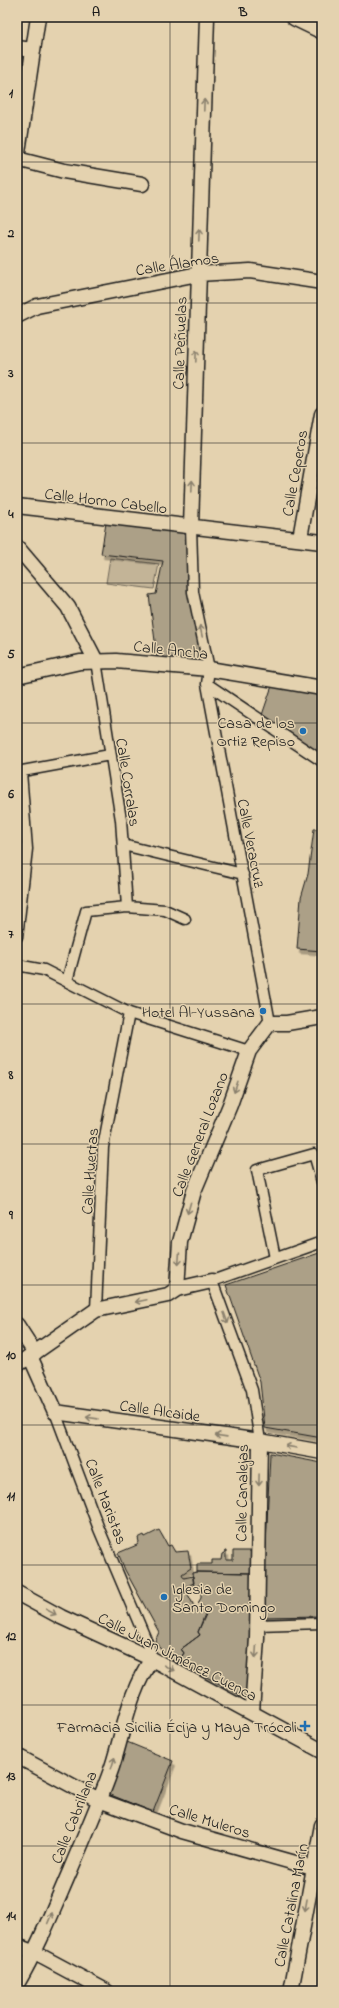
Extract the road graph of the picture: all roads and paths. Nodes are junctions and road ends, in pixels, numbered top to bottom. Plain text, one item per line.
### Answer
1 (38, 17) edge
2 (207, 17) edge
3 (295, 17) edge
4 (322, 30) edge
5 (17, 48) edge
6 (33, 50) junction
7 (17, 159) edge
8 (142, 184) dead end
9 (198, 274) junction
10 (322, 282) edge
11 (37, 306) junction
12 (17, 309) edge
13 (17, 316) edge
14 (322, 414) edge
15 (17, 506) edge
16 (191, 527) junction
17 (300, 538) junction
18 (322, 542) edge
19 (17, 547) edge
20 (96, 661) junction
21 (209, 669) junction
22 (17, 676) edge
23 (206, 684) junction
24 (322, 688) edge
25 (110, 755) junction
26 (322, 761) edge
27 (19, 772) edge
28 (123, 845) junction
29 (243, 874) junction
30 (127, 907) junction
31 (185, 919) dead end
32 (17, 937) edge
33 (17, 965) edge
34 (67, 982) junction
35 (129, 1013) junction
36 (322, 1017) edge
37 (270, 1023) junction
38 (249, 1051) junction
39 (322, 1182) edge
40 (322, 1242) edge
41 (275, 1258) junction
42 (212, 1281) junction
43 (177, 1288) junction
44 (96, 1310) junction
45 (17, 1325) edge
46 (32, 1354) junction
47 (17, 1365) edge
48 (55, 1412) junction
49 (260, 1441) junction
50 (322, 1452) edge
51 (17, 1593) edge
52 (322, 1623) edge
53 (257, 1625) junction
54 (152, 1659) junction
55 (252, 1712) junction
56 (322, 1751) edge
57 (17, 1756) edge
58 (99, 1800) junction
59 (322, 1825) edge
60 (313, 1868) junction
61 (17, 1946) edge
62 (35, 1953) junction
63 (17, 1984) edge
64 (106, 1991) edge
65 (291, 1991) edge

1 - 6 street
9 -> 2 street, Calle Peñuelas
3 - 4 street
5 - 6 street
6 - 7 street
7 - 8 street
9 - 10 street, Calle Álamos
9 - 11 street, Calle Álamos
16 -> 9 street, Calle Peñuelas
11 - 12 street, Calle Álamos
11 - 13 street, Calle Álamos
14 - 17 street, Calle Ceperos
15 - 16 street, Calle Horno Cabello
16 - 17 street, Calle Horno Cabello
21 -> 16 street, Calle Peñuelas
17 - 18 street, Calle Horno Cabello
19 - 20 street
20 - 21 street, Calle Ancha
20 - 22 street, Calle Ancha
20 - 25 street, Calle Corralas
21 - 23 street, Calle Veracruz
21 - 24 street, Calle Ancha
23 - 26 street
23 - 29 street, Calle Veracruz
25 - 27 street
25 - 28 street, Calle Corralas
27 - 32 street
28 - 29 street
28 - 30 street, Calle Corralas
29 - 37 street, Calle Veracruz
30 - 31 street
30 - 34 street
33 - 34 street
34 - 35 street
35 - 38 street
35 - 44 street, Calle Huertas
36 - 37 street
37 - 38 street, Calle General Lozano
38 -> 43 street, Calle General Lozano
39 - 41 street
40 - 41 street
41 - 42 street
42 - 43 street
42 -> 49 street, Calle Canalejas
43 -> 44 street
44 - 46 street
45 - 46 street, Calle Maristas
46 - 47 street
46 - 48 street, Calle Maristas
49 -> 48 street, Calle Alcaide
48 - 54 street, Calle Maristas
50 -> 49 street, Calle Alcaide
49 -> 53 street, Calle Canalejas
51 -> 54 street, Calle Juan Jiménez Cuenca
52 - 53 street
53 -> 55 street, Calle Canalejas
54 -> 55 street, Calle Juan Jiménez Cuenca
58 -> 54 street, Calle Cabrillana
55 - 56 street, Calle Juan Jiménez Cuenca
57 - 58 street, Calle Muleros
58 - 60 street, Calle Muleros
62 -> 58 street, Calle Cabrillana
59 - 60 street, Calle Catalina Marín
60 -> 65 street, Calle Catalina Marín
61 - 62 street
62 - 63 street, Calle Cabrillana
62 - 64 street

